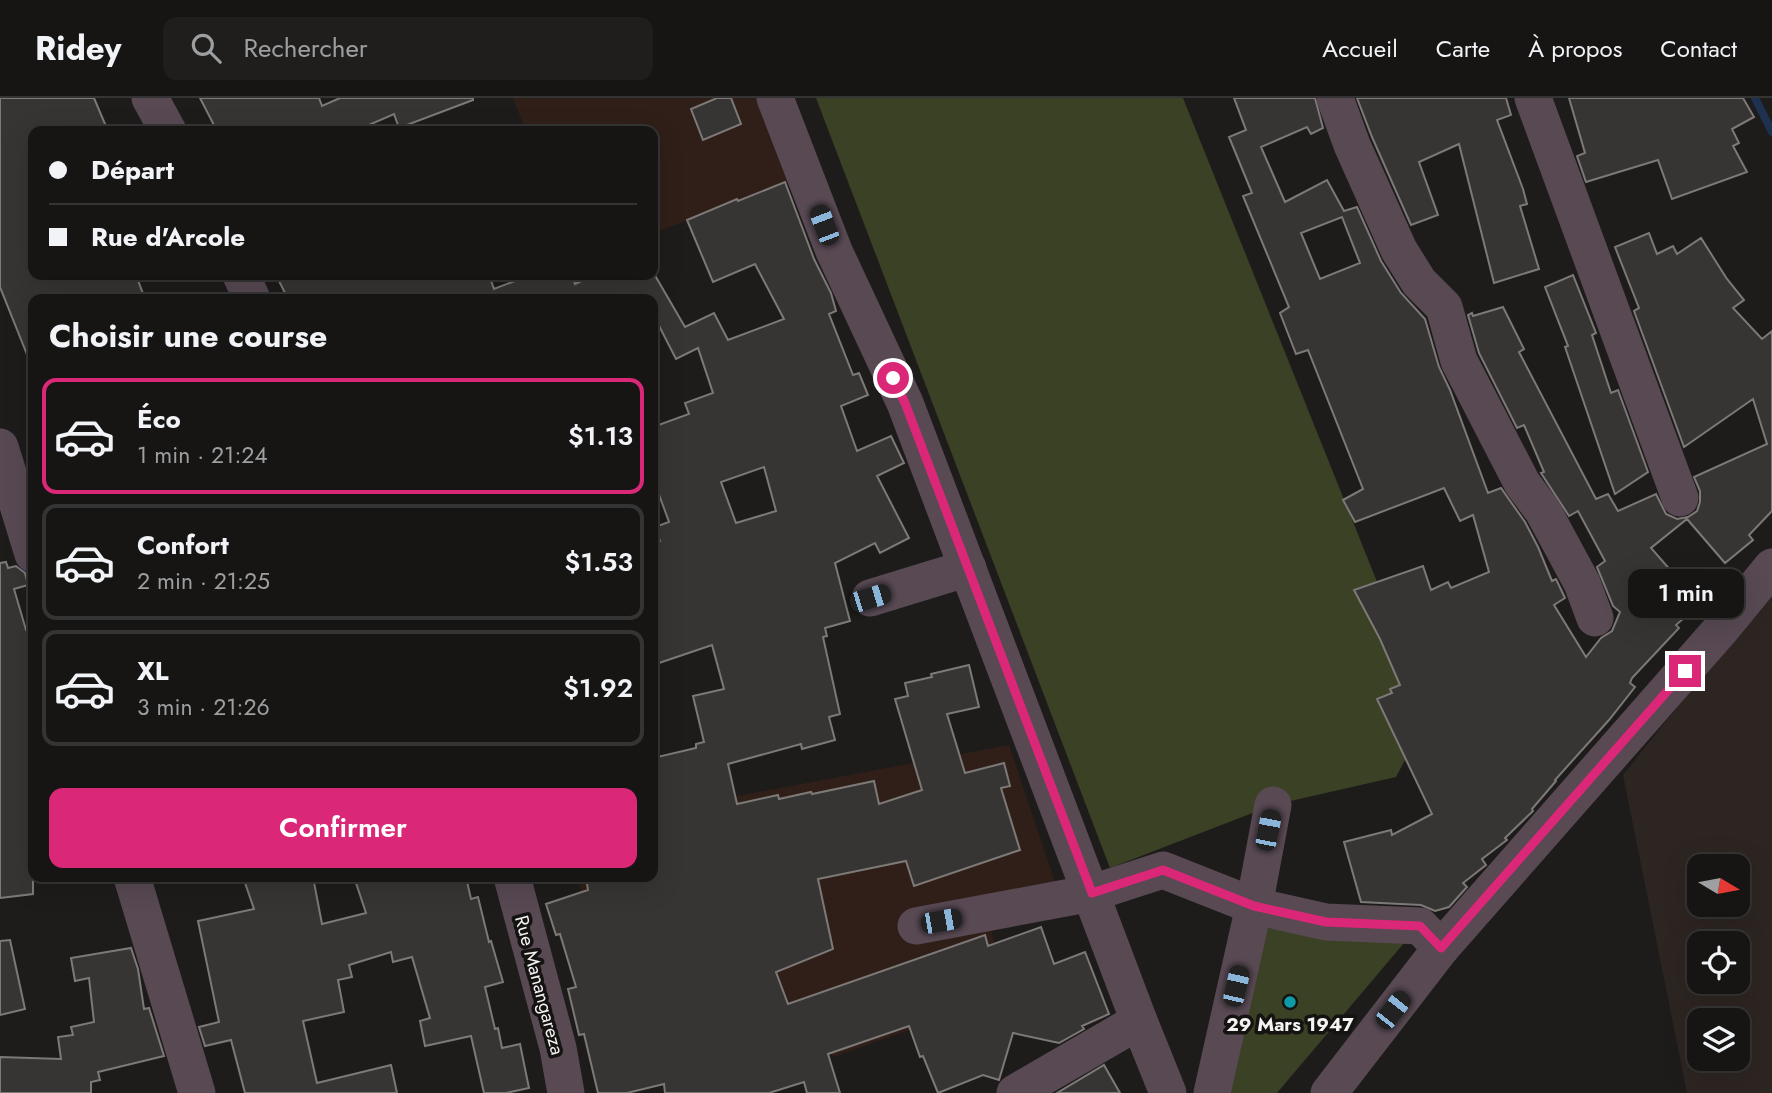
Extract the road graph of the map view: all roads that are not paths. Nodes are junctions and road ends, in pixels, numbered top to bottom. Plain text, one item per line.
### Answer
1 (150, 98) edge
2 (775, 98) edge
3 (1335, 98) edge
4 (1533, 98) edge
5 (165, 126) edge
6 (0, 447) edge
7 (1680, 498) dead end
8 (28, 538) edge
9 (1772, 567) edge
10 (968, 568) junction
11 (870, 598) dead end
12 (1595, 618) dead end
13 (1273, 805) dead end
14 (134, 882) edge
15 (513, 882) edge
16 (1092, 893) junction
17 (1254, 906) junction
18 (916, 926) dead end
19 (1441, 948) junction
20 (1139, 1021) junction
21 (197, 1093) edge
22 (566, 1093) edge
23 (1015, 1093) edge
24 (1168, 1093) edge
25 (1212, 1093) edge
26 (1329, 1093) edge

1 - 5 street
2 - 10 street
3 - 12 street
4 - 7 street
6 - 8 street
9 - 19 street
10 - 11 street
10 - 16 street
13 - 17 street
14 - 21 street
15 - 22 street, Rue Manangareza
16 - 17 street
16 - 18 street
16 - 20 street
17 - 19 street
17 - 25 street
19 - 26 street
20 - 23 street
20 - 24 street

